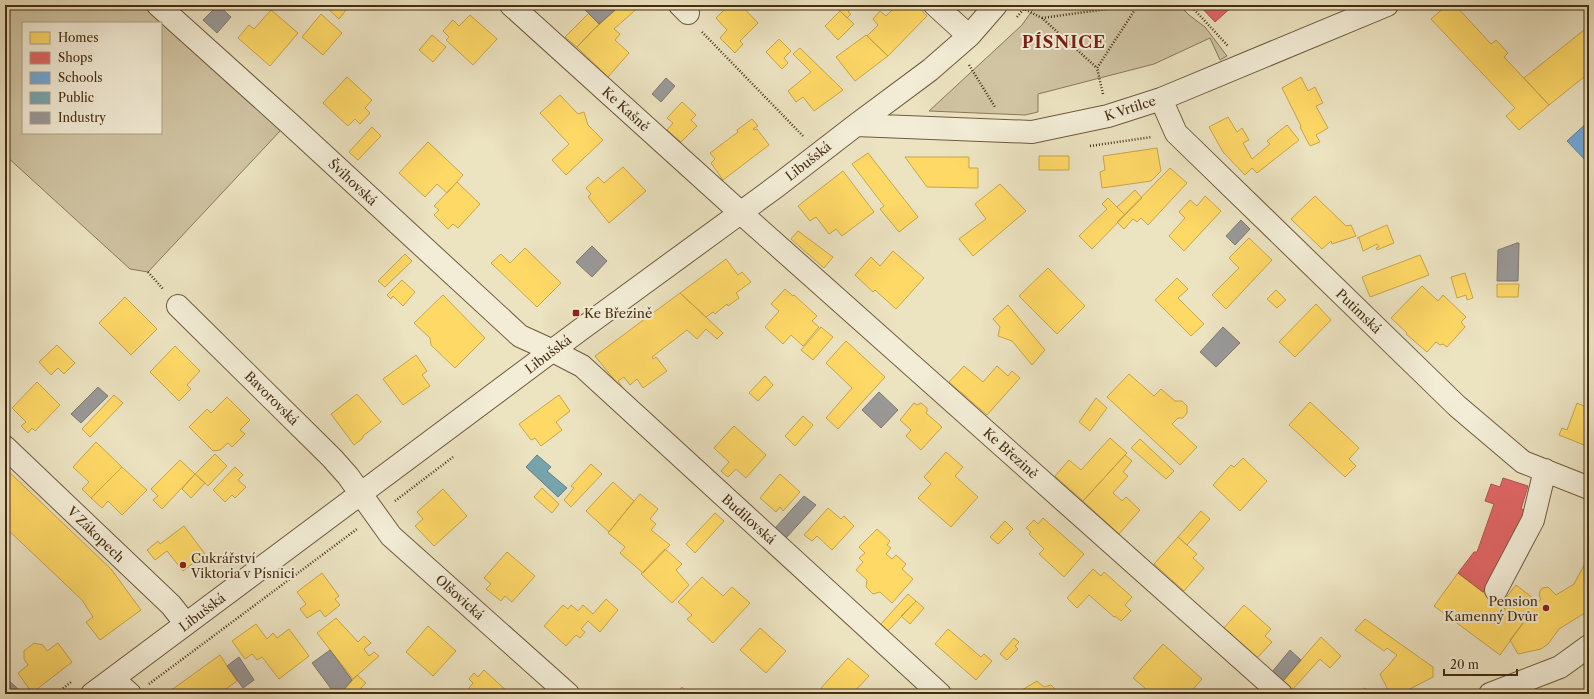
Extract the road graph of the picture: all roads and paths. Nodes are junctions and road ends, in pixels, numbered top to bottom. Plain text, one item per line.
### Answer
1 (158, 5) edge
2 (511, 5) edge
3 (935, 5) edge
4 (996, 5) edge
5 (1016, 5) edge
6 (1137, 5) edge
7 (1190, 5) edge
8 (1387, 5) edge
9 (684, 9) edge
10 (1042, 18) junction
11 (969, 36) junction
12 (968, 63) dead end
13 (1244, 64) junction
14 (1097, 68) junction
15 (1161, 99) junction
16 (1108, 116) junction
17 (856, 124) junction
18 (1009, 131) junction
19 (806, 138) dead end
20 (741, 212) junction
21 (178, 306) dead end
22 (553, 350) junction
23 (5, 447) edge
24 (1545, 470) junction
25 (1589, 488) edge
26 (361, 494) junction
27 (377, 515) junction
28 (1496, 590) dead end
29 (186, 624) junction
30 (1589, 646) edge
31 (113, 679) junction
32 (139, 690) edge
33 (92, 694) edge
34 (568, 694) edge
35 (940, 694) edge
36 (1281, 694) edge
37 (1490, 694) edge

1 - 22 street, Švihovská
2 - 20 street, Ke Kašně
3 - 11 street
4 - 11 street, Libušská
5 - 10 path
6 - 10 path
6 - 14 path
7 - 13 path
8 - 13 street, K Vrtilce
9 - 19 path
10 - 14 path
11 - 17 street, Libušská
12 - 18 path
13 - 15 street, K Vrtilce
14 - 16 path
15 - 16 street, K Vrtilce
15 - 24 street, Putimská
16 - 18 street, K Vrtilce
17 - 18 street, K Vrtilce
17 - 20 street, Libušská
20 - 22 street, Libušská
20 - 36 street, Ke Březině
21 - 26 street, Bavorovská
22 - 26 street, Libušská
22 - 35 street, Budilovská
23 - 29 street, V Zákopech
24 - 25 street, Putimská
24 - 28 street
26 - 27 street, Olšovická
26 - 29 street, Libušská
27 - 32 path
27 - 34 street, Olšovická
29 - 31 street, Libušská
30 - 37 street
31 - 32 street
31 - 33 street, Libušská

